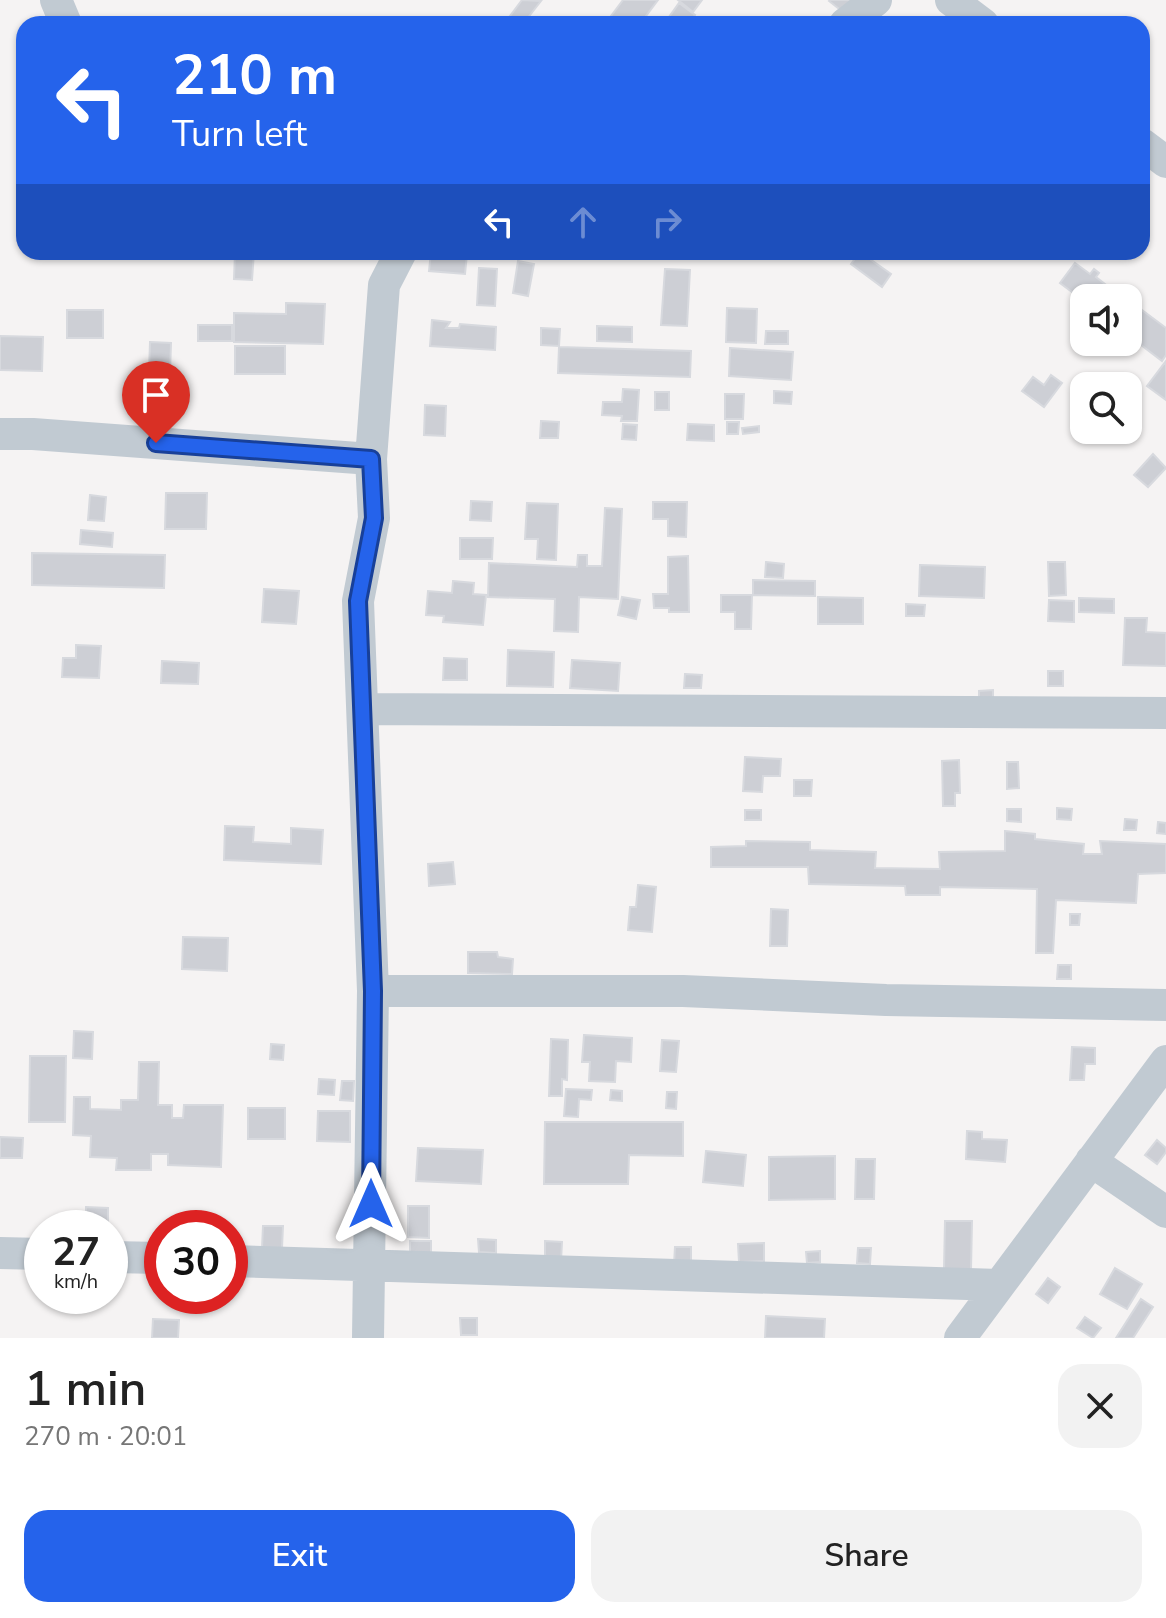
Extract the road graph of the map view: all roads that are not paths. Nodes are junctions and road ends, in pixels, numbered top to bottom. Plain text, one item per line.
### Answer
1 (876, 0) edge
2 (951, 0) edge
3 (855, 16) edge
4 (972, 16) edge
5 (397, 260) edge
6 (0, 434) edge
7 (371, 459) junction
8 (363, 709) junction
9 (1166, 713) edge
10 (373, 991) junction
11 (1166, 1005) edge
12 (1166, 1061) edge
13 (1091, 1161) junction
14 (1166, 1212) edge
15 (0, 1253) edge
16 (24, 1254) edge
17 (248, 1262) edge
18 (370, 1265) junction
19 (999, 1285) junction
20 (368, 1338) edge
21 (960, 1338) edge

1 - 3 street
2 - 4 street
5 - 7 street
6 - 7 street
7 - 8 street
8 - 9 street
8 - 10 street
10 - 11 street
10 - 18 street
12 - 13 street
13 - 14 street
13 - 19 street
15 - 16 street
17 - 18 street
18 - 19 street
18 - 20 street
19 - 21 street

